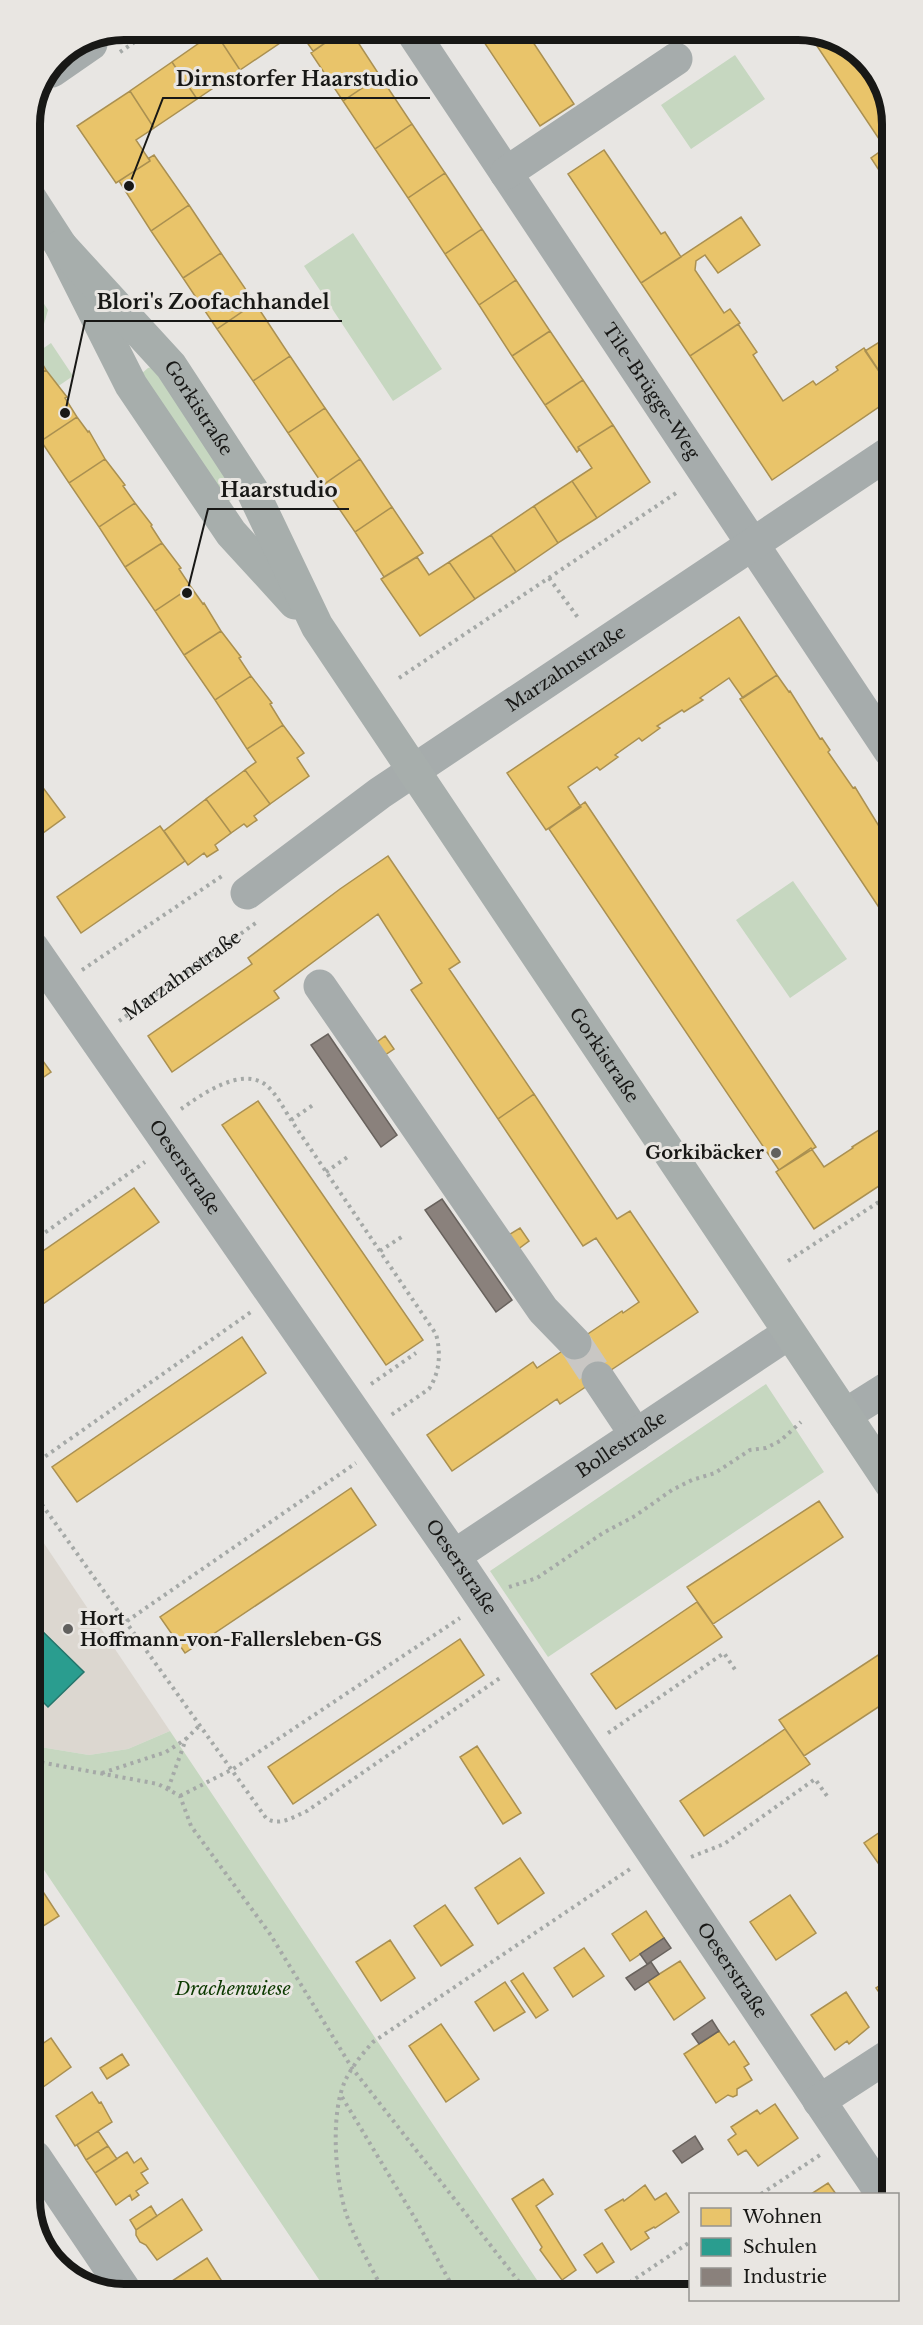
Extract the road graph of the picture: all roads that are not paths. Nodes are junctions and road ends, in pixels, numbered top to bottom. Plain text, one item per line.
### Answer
1 (418, 40) edge
2 (676, 59) dead end
3 (506, 173) junction
4 (41, 214) edge
5 (62, 246) junction
6 (882, 458) edge
7 (753, 545) junction
8 (317, 626) junction
9 (882, 739) edge
10 (414, 771) junction
11 (248, 892) road end
12 (41, 959) edge
13 (320, 986) dead end
14 (789, 1333) junction
15 (575, 1343) tunnel mouth
16 (598, 1378) tunnel mouth
17 (882, 1392) edge
18 (845, 1416) junction
19 (636, 1435) junction
20 (882, 1471) edge
21 (454, 1556) junction
22 (882, 2060) edge
23 (819, 2101) junction
24 (40, 2164) edge
25 (881, 2193) edge
26 (121, 2284) edge

1 - 3 street, Tile-Brügge-Weg
2 - 3 street
3 - 7 street, Tile-Brügge-Weg
4 - 5 main road, Gorkistraße
5 - 8 main road, Gorkistraße
5 - 8 main road, Gorkistraße
6 - 7 street, Marzahnstraße
7 - 9 street, Tile-Brügge-Weg
7 - 10 street, Marzahnstraße
8 - 10 main road, Gorkistraße
10 - 11 street, Marzahnstraße
10 - 14 main road, Gorkistraße
12 - 21 street, Oeserstraße
13 - 15 street
14 - 18 main road, Gorkistraße
14 - 19 street, Bollestraße
16 - 19 street
17 - 18 street
18 - 20 main road, Gorkistraße
19 - 21 street, Bollestraße
21 - 23 street, Oeserstraße
22 - 23 street
23 - 25 street, Oeserstraße
24 - 26 street

